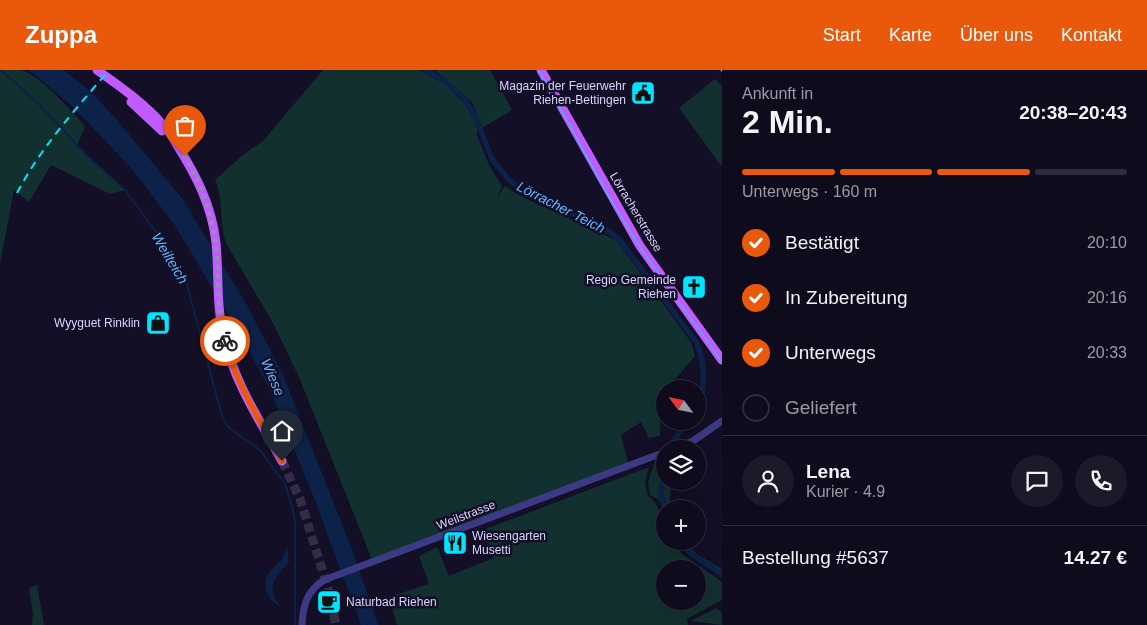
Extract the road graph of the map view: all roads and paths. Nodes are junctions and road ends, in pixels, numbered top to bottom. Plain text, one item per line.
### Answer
1 (97, 70) edge
2 (541, 70) edge
3 (722, 360) edge
4 (722, 421) edge
5 (692, 440) edge
6 (656, 456) edge
7 (282, 461) tunnel mouth
8 (302, 625) edge

1 - 7 main road
2 - 3 main road, Lörracherstrasse
4 - 5 street
6 - 8 street, Weilstrasse

